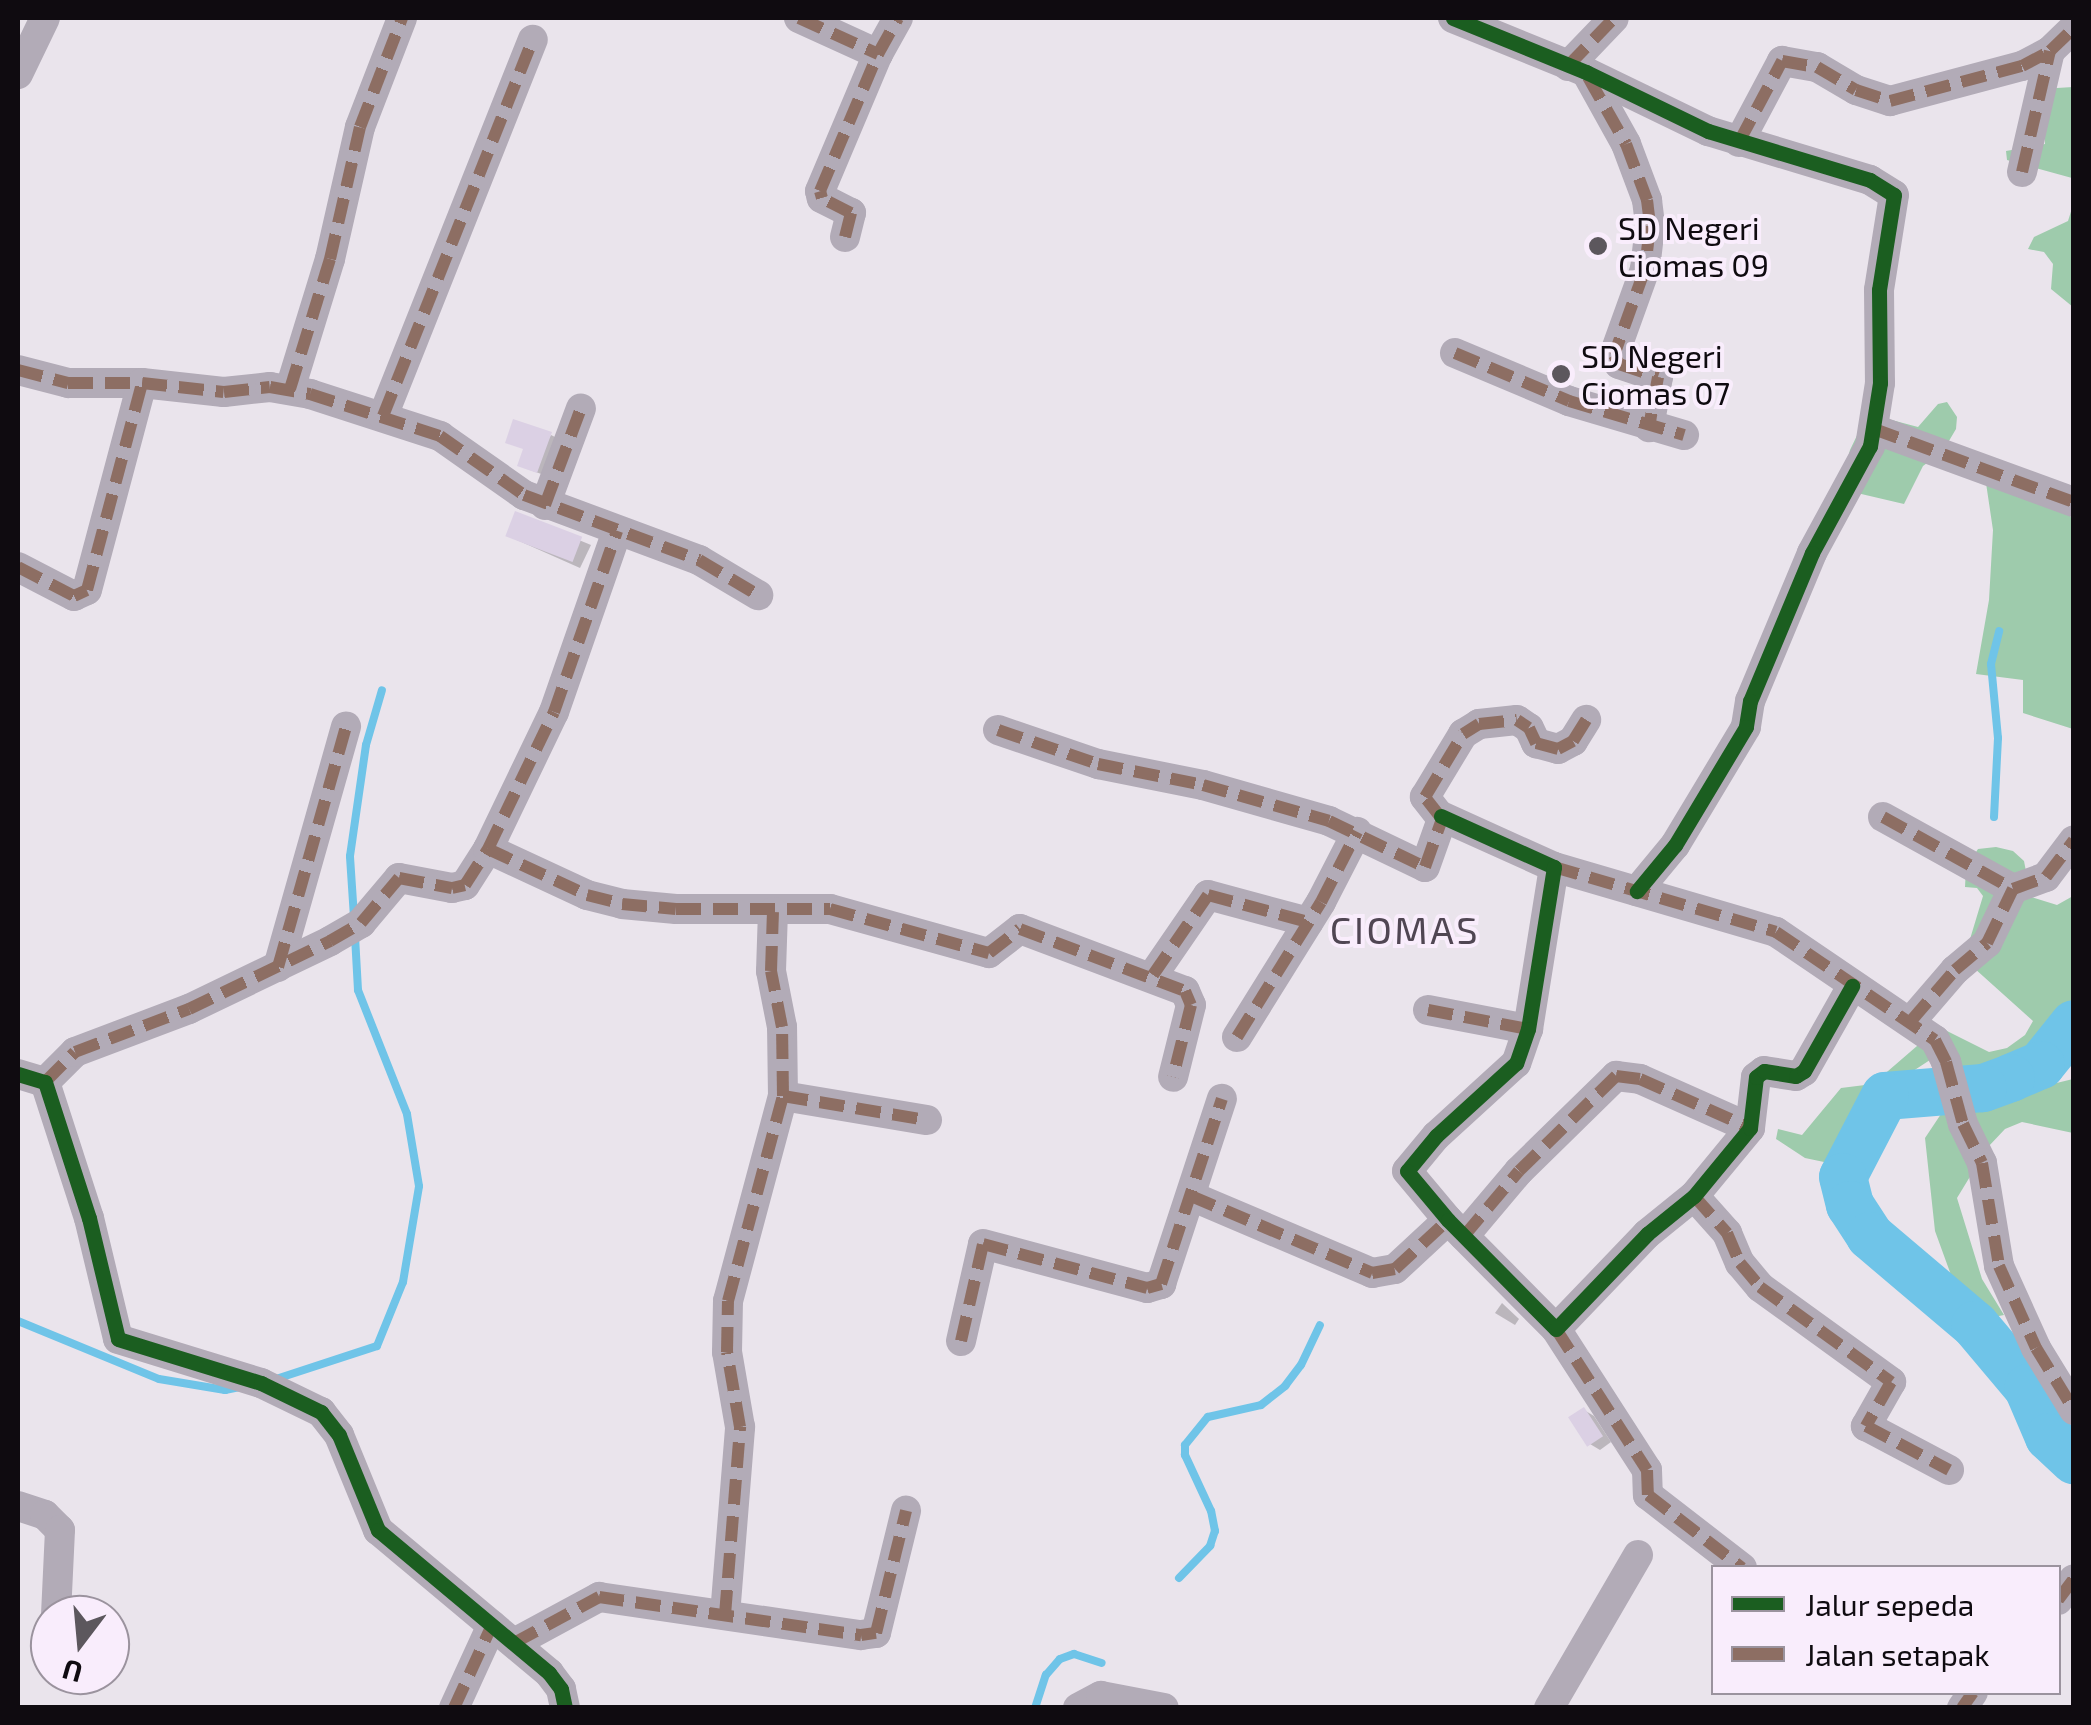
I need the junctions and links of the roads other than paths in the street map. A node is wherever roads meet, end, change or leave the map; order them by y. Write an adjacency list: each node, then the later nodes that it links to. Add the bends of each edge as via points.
1 (45, 18): 12 (street)
2 (402, 18): 19 (street, via 360,127 330,260)
3 (799, 18): 10 (street)
4 (898, 18): 10 (street)
5 (1453, 18): 11 (street)
6 (1614, 18): 11 (street)
7 (2074, 28): 9 (street)
8 (532, 40): 21 (street)
9 (2050, 51): 13 (street, via 1992,77 1890,101 1817,67 1782,61); 14 (street)
10 (878, 54): 15 (street, via 820,191 851,213)
11 (1577, 69): 13 (street); 22 (street, via 1626,144 1647,200 1646,269 1614,355 1619,364 1658,377)
12 (18, 74)
13 (1740, 142): 23 (street, via 1870,180 1894,196 1879,290)
14 (2022, 172)
15 (846, 237)
16 (1454, 353): 22 (street)
17 (18, 370): 18 (street, via 68,384)
18 (142, 383): 19 (street, via 224,392); 28 (street, via 87,590 74,596)
19 (290, 389): 21 (street)
20 (581, 408): 26 (street)
21 (383, 416): 26 (street, via 450,441)
22 (1649, 427): 24 (street)
23 (1874, 429): 25 (street); 40 (street, via 1812,553 1750,701 1746,727 1675,845)
24 (1684, 435)
25 (2074, 502)
26 (545, 505): 27 (street)
27 (617, 532): 29 (street, via 699,560); 37 (street, via 554,712)
28 (18, 567)
29 (758, 595)
30 (1586, 720): 33 (street, via 1558,749 1536,743 1516,720 1471,728 1425,796)
31 (346, 726): 43 (street)
32 (998, 730): 35 (street, via 1098,764 1204,785)
33 (1441, 816): 35 (street, via 1426,867); 38 (street)
34 (1883, 817): 39 (street)
35 (1357, 832): 42 (street)
36 (2074, 840): 39 (street, via 2046,877)
37 (488, 849): 41 (street, via 622,904); 43 (street, via 465,885 399,878 362,923)
38 (1554, 866): 40 (street); 48 (street)
39 (2013, 889): 47 (street, via 1987,943)
40 (1636, 891): 45 (street, via 1776,932)
41 (773, 912): 44 (street, via 830,909 985,952 1020,929); 52 (street, via 771,971 782,1027)
42 (1308, 922): 44 (street, via 1208,894); 49 (street)
43 (278, 966): 51 (street, via 75,1052)
44 (1153, 975): 50 (street, via 1190,998)
45 (1852, 986): 47 (street); 55 (street, via 1804,1071 1756,1077)
46 (1428, 1010): 48 (street)
47 (1911, 1021): 61 (street, via 1934,1040 1950,1078 1988,1183 1999,1266 2036,1348)
48 (1528, 1029): 58 (street, via 1516,1063 1407,1171)
49 (1237, 1036)
50 (1173, 1077)
51 (31, 1078): 69 (street, via 89,1218 118,1339 261,1383 322,1412 339,1435 378,1530)
52 (783, 1096): 54 (street); 68 (street, via 728,1301 727,1352 740,1428)
53 (1222, 1099): 56 (street)
54 (927, 1120)
55 (1750, 1128): 57 (street); 58 (street, via 1640,1079 1616,1076)
56 (1191, 1196): 58 (street, via 1372,1273 1396,1270); 60 (street, via 1155,1288 983,1244)
57 (1694, 1196): 59 (street, via 1647,1234); 62 (street, via 1760,1287 1891,1382 1866,1426)
58 (1456, 1228): 59 (street)
59 (1556, 1329): 66 (street, via 1647,1470 1648,1495)
60 (961, 1341)
61 (2074, 1410)
62 (1949, 1470)
63 (18, 1506): 67 (street, via 46,1515 60,1530)
64 (906, 1511): 68 (street, via 876,1634)
65 (1638, 1554): 74 (street)
66 (1738, 1565)
67 (57, 1595)
68 (726, 1615): 69 (street, via 599,1597)
69 (503, 1634): 70 (street); 71 (street, via 557,1681)
70 (454, 1708)
71 (566, 1708)
72 (1078, 1708): 73 (street, via 1100,1696)
73 (1164, 1708)
74 (1549, 1708)

